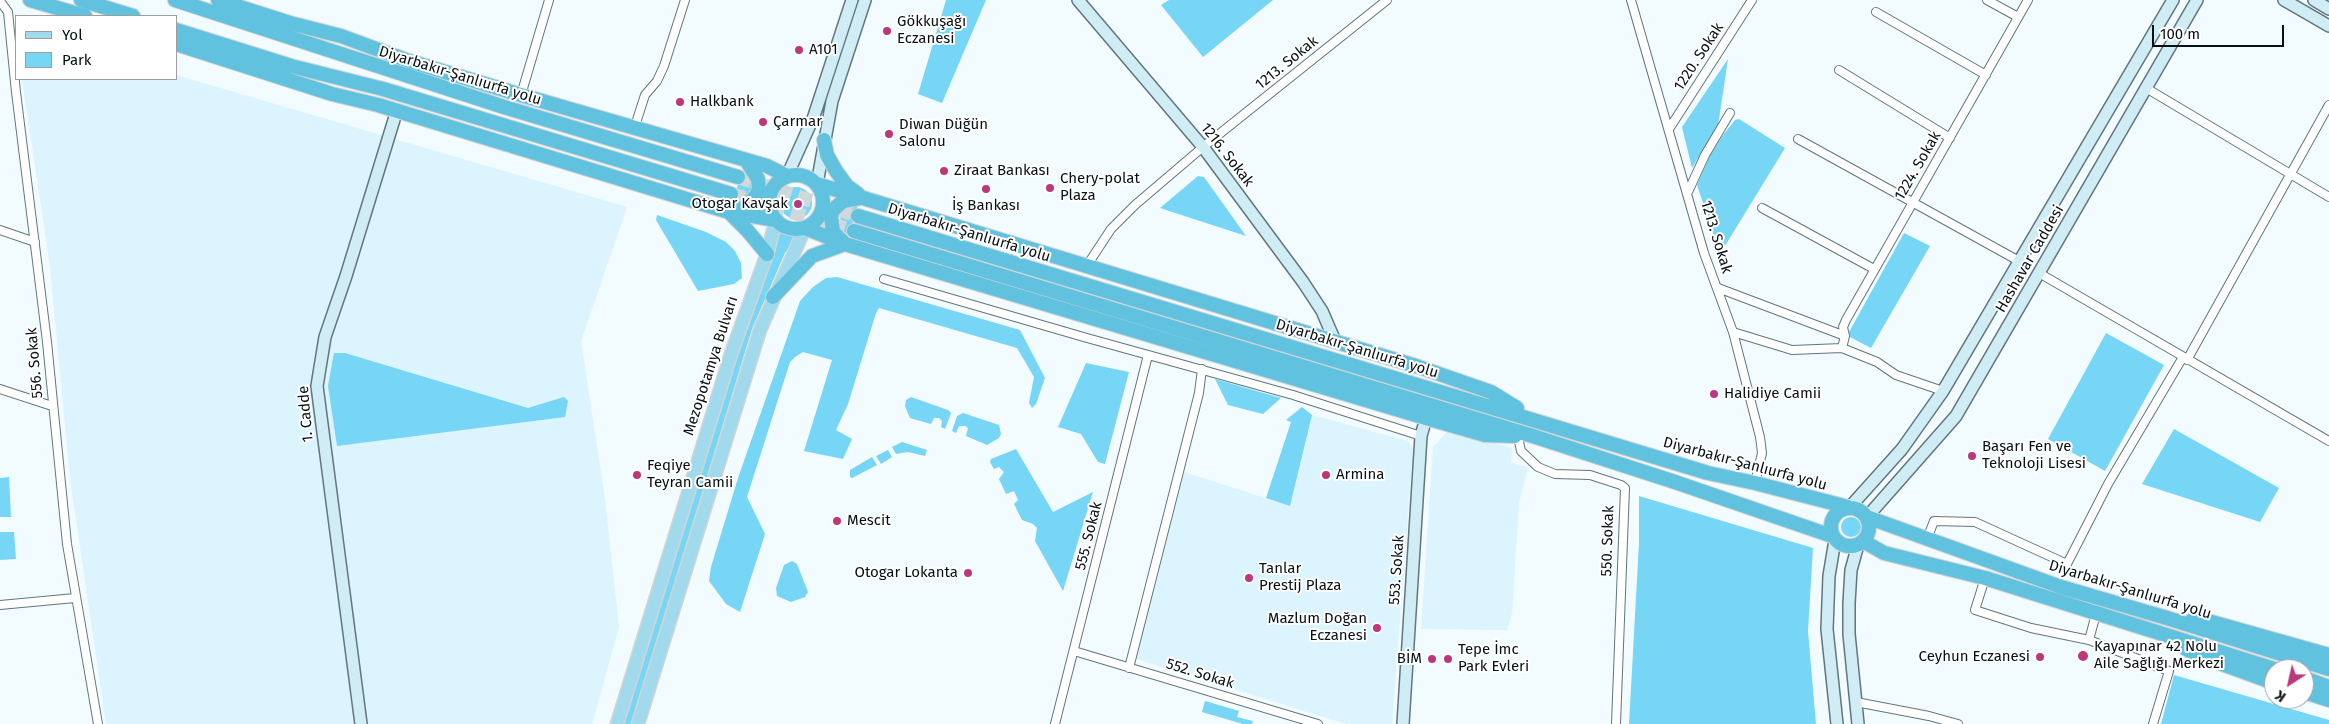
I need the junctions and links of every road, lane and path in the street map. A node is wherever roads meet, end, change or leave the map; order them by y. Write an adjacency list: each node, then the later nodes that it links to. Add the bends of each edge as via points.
1 (30, 0): 23 (highway)
2 (81, 0): 24 (highway)
3 (175, 0): 34 (highway, Diyarbakır-Şanlıurfa yolu)
4 (218, 0): 20 (highway)
5 (549, 0): 36 (street)
6 (685, 0): 40 (street, via 664,66 657,81 645,94)
7 (852, 0): 48 (main road, via 814,116)
8 (865, 0): 44 (main road, via 832,101)
9 (1078, 0): 45 (main road, 1216. Sokak)
10 (1387, 0): 45 (street, 1213. Sokak)
11 (1631, 0): 41 (street, 1213. Sokak)
12 (1752, 0): 41 (street, 1220. Sokak)
13 (1987, 0): 25 (street)
14 (2028, 0): 25 (street, 1224. Sokak)
15 (2172, 0): 66 (main road)
16 (2197, 0): 35 (main road, Hashavar Caddesi)
17 (2284, 0): 27 (main road)
18 (2314, 0): 21 (main road)
19 (0, 1): 63 (street, 556. Sokak, via 8,12)
20 (249, 5): 26 (highway)
21 (2329, 9)
22 (1876, 12): 33 (street)
23 (82, 15)
24 (130, 15)
25 (2018, 17): 33 (street, 1224. Sokak)
26 (290, 23): 34 (highway); 36 (highway, via 341,36)
27 (2329, 26)
28 (178, 31): 31 (highway)
29 (178, 42): 31 (highway)
30 (178, 43): 38 (highway, via 332,94)
31 (251, 53): 52 (highway, via 383,89)
32 (1839, 70): 43 (street)
33 (1986, 75): 43 (street, 1224. Sokak)
34 (416, 79): 49 (highway, Diyarbakır-Şanlıurfa yolu)
35 (2146, 88): 47 (street); 69 (main road, Hashavar Caddesi)
36 (521, 95): 40 (highway)
37 (2329, 105): 47 (street)
38 (397, 110): 57 (highway); 116 (main road, 1. Cadde, via 325,337 316,386)
39 (1730, 112): 51 (street, via 1704,155)
40 (634, 129): 46 (highway)
41 (1669, 129): 51 (street, 1213. Sokak)
42 (1798, 138): 55 (street)
43 (1950, 138): 55 (street, 1224. Sokak)
44 (824, 140): 50 (main road); 53 (highway, via 836,171 847,186)
45 (1203, 147): 67 (street, 1213. Sokak, via 1134,205 1111,229); 75 (main road, 1216. Sokak, via 1303,282 1322,311)
46 (746, 160): 48 (highway); 57 (highway, via 758,179 759,191 748,206)
47 (2291, 175): 54 (street); 78 (street)
48 (787, 176): 50 (highway, via 803,176); 59 (highway, via 779,180 770,195 771,212)
49 (738, 177)
50 (817, 184): 53 (highway); 60 (highway, via 824,200 822,209 819,217)
51 (1688, 192): 71 (street, 1213. Sokak, via 1704,253)
52 (731, 194)
53 (863, 197): 64 (highway, via 843,201 833,210 833,232); 67 (highway)
54 (2329, 197)
55 (1914, 202): 66 (street); 68 (street, 1224. Sokak)
56 (1762, 208): 68 (street)
57 (730, 212): 59 (highway); 65 (highway)
58 (858, 216): 84 (highway, Diyarbakır-Şanlıurfa yolu)
59 (776, 220): 60 (highway, via 789,228); 65 (main road, Mezopotamya Bulvarı)
60 (805, 228): 64 (highway); 72 (main road)
61 (0, 230): 63 (street)
62 (854, 231): 87 (highway, Diyarbakır-Şanlıurfa yolu)
63 (35, 242): 82 (street, 556. Sokak)
64 (845, 244): 72 (highway, via 812,256); 83 (highway)
65 (767, 254): 117 (main road, Mezopotamya Bulvarı, via 728,362)
66 (2019, 261): 81 (main road)
67 (1086, 267): 75 (highway)
68 (1874, 269): 74 (street, 1224. Sokak, via 1846,320)
69 (2039, 273): 78 (street); 91 (main road, Hashavar Caddesi, via 1956,416)
70 (884, 279): 77 (street)
71 (1718, 288): 73 (street, 1213. Sokak); 74 (street)
72 (774, 297): 118 (main road, via 741,388)
73 (1733, 332): 76 (street, via 1792,350); 89 (street, 1213. Sokak, via 1760,437 1762,453)
74 (1845, 336): 76 (street, 1224. Sokak)
75 (1335, 341): 84 (highway, via 1491,392)
76 (1842, 348): 81 (street, via 1877,362 1896,375)
77 (1148, 355): 79 (street); 104 (street, 555. Sokak)
78 (2185, 359): 88 (street); 93 (street, via 2108,484 2066,564 1975,522 1934,521)
79 (1202, 369): 85 (street); 107 (street, via 1199,393)
80 (0, 389): 82 (street)
81 (1943, 391): 90 (main road, via 1902,449)
82 (52, 406): 98 (street, 556. Sokak)
83 (1426, 418): 85 (main road, 553. Sokak); 86 (highway, via 1485,436)
84 (1534, 419): 89 (highway, Diyarbakır-Şanlıurfa yolu, via 1708,473)
85 (1421, 436): 121 (main road, 553. Sokak)
86 (1518, 436): 87 (highway); 122 (street, 550. Sokak, via 1521,451 1538,467 1556,474 1590,475 1625,488)
87 (1536, 437): 92 (highway, Diyarbakır-Şanlıurfa yolu)
88 (2329, 441)
89 (1755, 483): 90 (highway, Diyarbakır-Şanlıurfa yolu)
90 (1849, 507): 91 (highway, via 1860,510); 92 (highway, via 1841,509 1832,518 1830,524)
91 (1867, 518): 93 (highway, Diyarbakır-Şanlıurfa yolu); 94 (highway, via 1869,531)
92 (1834, 538): 94 (highway, via 1846,546); 95 (main road)
93 (1927, 539): 101 (highway, Diyarbakır-Şanlıurfa yolu, via 2061,587)
94 (1860, 543): 96 (main road); 97 (highway, via 1884,553)
95 (1829, 576): 96 (main road, via 1845,565); 123 (main road, via 1826,629)
96 (1851, 577): 114 (main road, via 1849,634)
97 (1984, 578): 100 (highway); 103 (street, via 1975,610 2031,628)
98 (75, 598): 99 (street); 115 (street, 556. Sokak)
99 (0, 604)
100 (2096, 614): 102 (highway); 103 (street)
101 (2167, 618): 105 (highway, via 2208,621); 108 (highway, Diyarbakır-Şanlıurfa yolu)
102 (2152, 632): 106 (highway); 109 (highway, via 2200,656)
103 (2089, 640): 126 (street, via 2169,671)
104 (1074, 652): 107 (street, 552. Sokak); 119 (street, 555. Sokak)
105 (2329, 656)
106 (2264, 666)
107 (1129, 668): 120 (street, 552. Sokak)
108 (2329, 669)
109 (2264, 678)
110 (2314, 682): 111 (highway)
111 (2329, 687)
112 (2314, 695): 113 (highway)
113 (2329, 700)
114 (1856, 702): 124 (main road); 125 (street)
115 (98, 724)
116 (361, 724)
117 (617, 724)
118 (638, 724)
119 (1055, 724)
120 (1318, 724)
121 (1403, 724)
122 (1616, 724)
123 (1837, 724)
124 (1858, 724)
125 (1958, 724)
126 (2153, 724)

